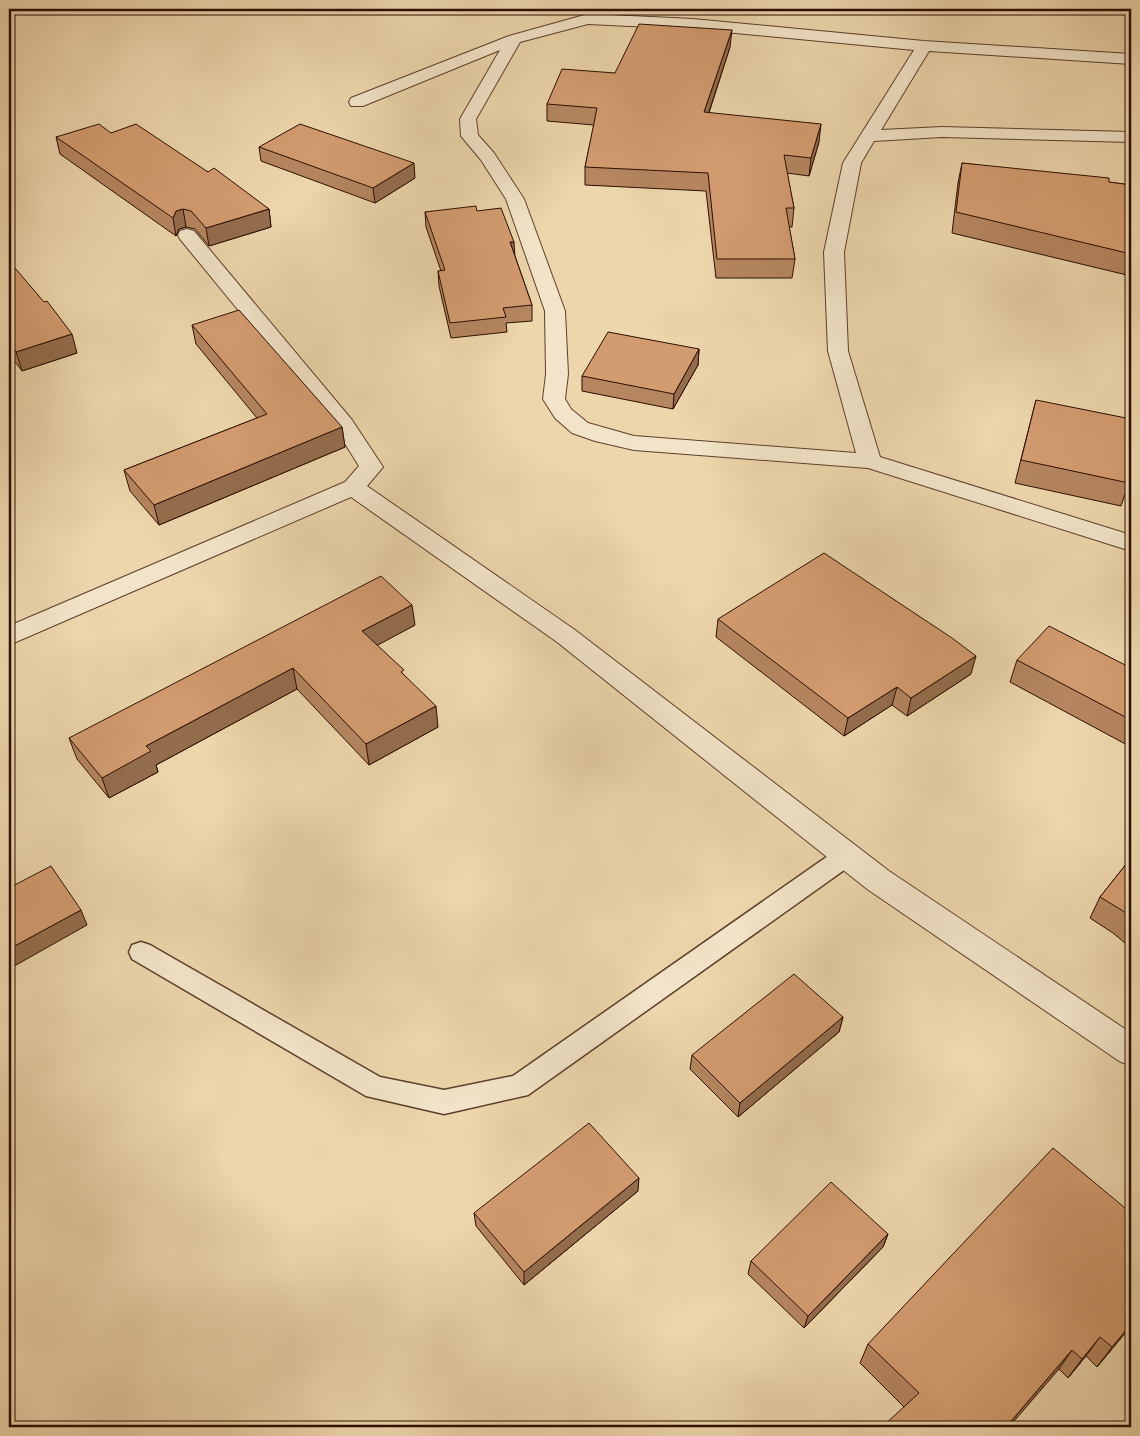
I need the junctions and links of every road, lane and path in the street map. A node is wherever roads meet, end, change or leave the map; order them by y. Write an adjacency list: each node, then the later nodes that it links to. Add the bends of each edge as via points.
1 (514, 39): 2 (street, via 588,19 693,24); 3 (street); 5 (street)
2 (924, 46): 4 (street); 7 (street)
3 (464, 58): 5 (street); 6 (street)
4 (1131, 59)
5 (489, 80): 10 (street, via 468,120 470,136 515,199 555,310 554,399 563,413 580,428 634,443)
6 (357, 102)
7 (868, 136): 8 (street, via 942,132); 10 (street, via 852,163 834,252 838,351)
8 (1131, 137)
9 (187, 235): 11 (street, via 344,425 371,467)
10 (870, 461): 12 (street)
11 (352, 487): 13 (street); 14 (street, via 566,636)
12 (1131, 543)
13 (9, 636)
14 (846, 856): 15 (lane, via 519,1087 444,1102 375,1088); 16 (street)
15 (141, 952)
16 (1131, 1050)

